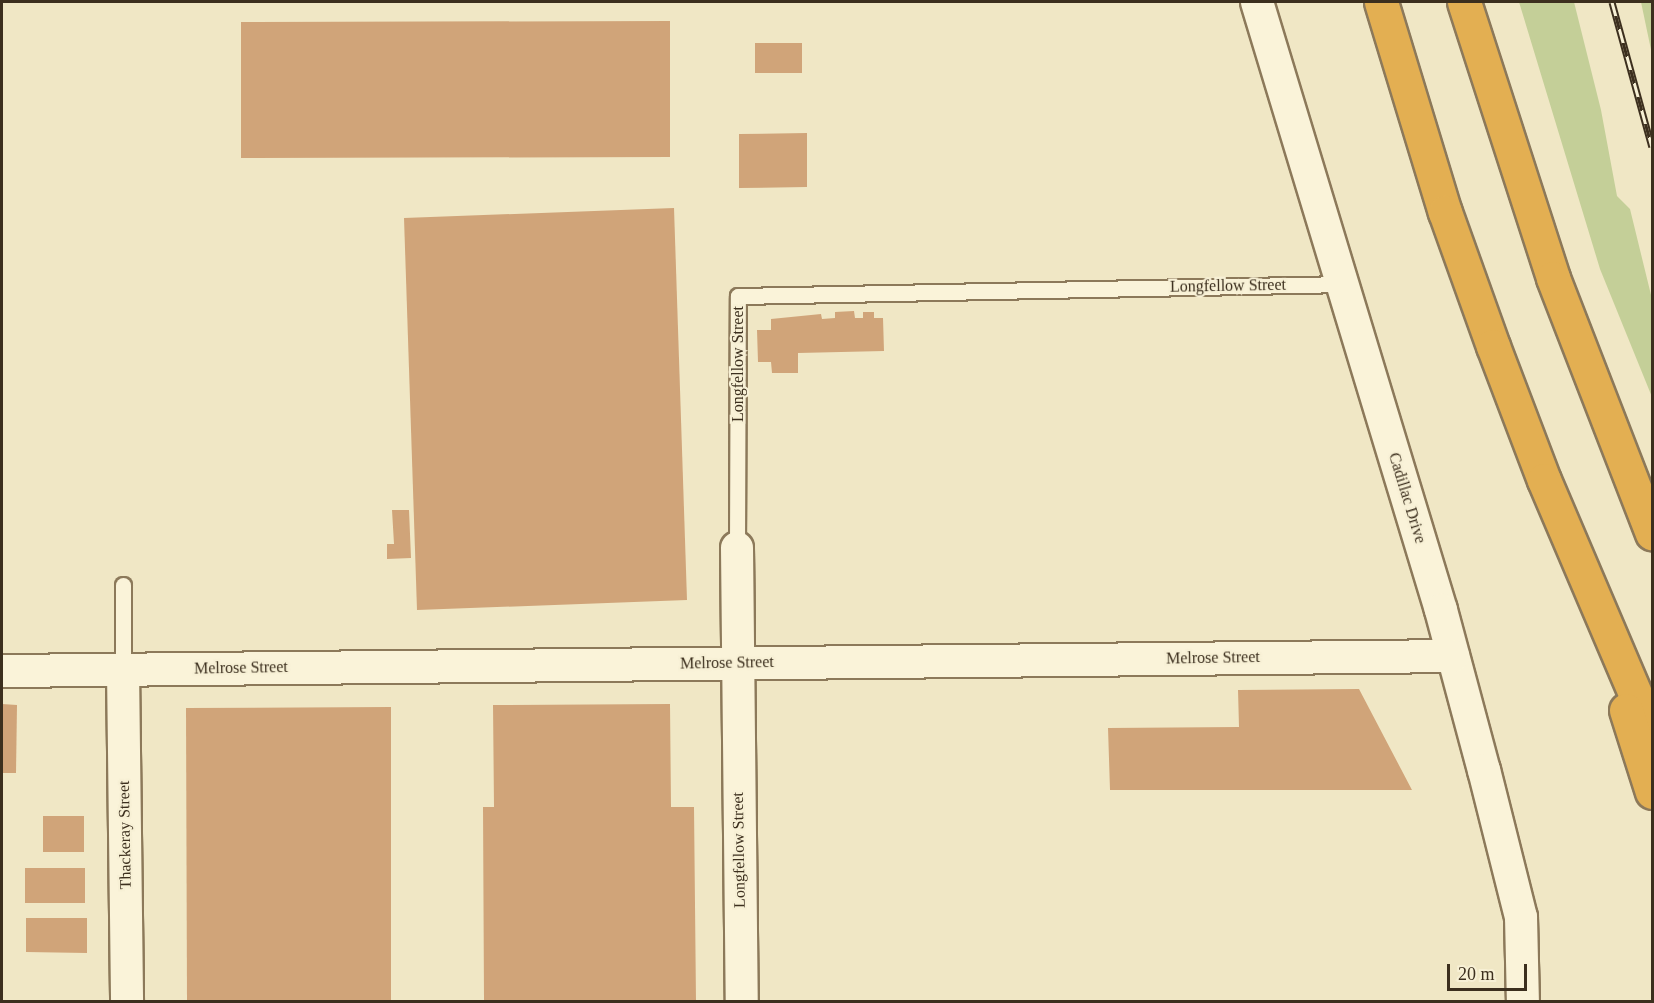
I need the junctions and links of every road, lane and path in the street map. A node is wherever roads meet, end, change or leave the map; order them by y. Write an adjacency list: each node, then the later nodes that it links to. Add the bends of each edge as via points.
1 (1257, 2): 4 (street, Cadillac Drive)
2 (1381, 2): 7 (highway, via 1461,257)
3 (1464, 2): 5 (highway, via 1556,287)
4 (1344, 284): 6 (lane, Longfellow Street, via 738,296); 9 (street, Cadillac Drive)
5 (1653, 533)
6 (737, 548): 10 (street, Longfellow Street)
7 (1580, 569): 13 (highway); 14 (highway)
8 (123, 585): 11 (lane)
9 (1453, 656): 10 (street, Melrose Street); 17 (street, Cadillac Drive, via 1521,917)
10 (736, 663): 11 (street, Melrose Street); 16 (street, Longfellow Street)
11 (123, 669): 12 (street, Melrose Street); 15 (street, Thackeray Street)
12 (2, 671)
13 (1653, 733)
14 (1653, 792)
15 (127, 1002)
16 (742, 1002)
17 (1523, 1002)

